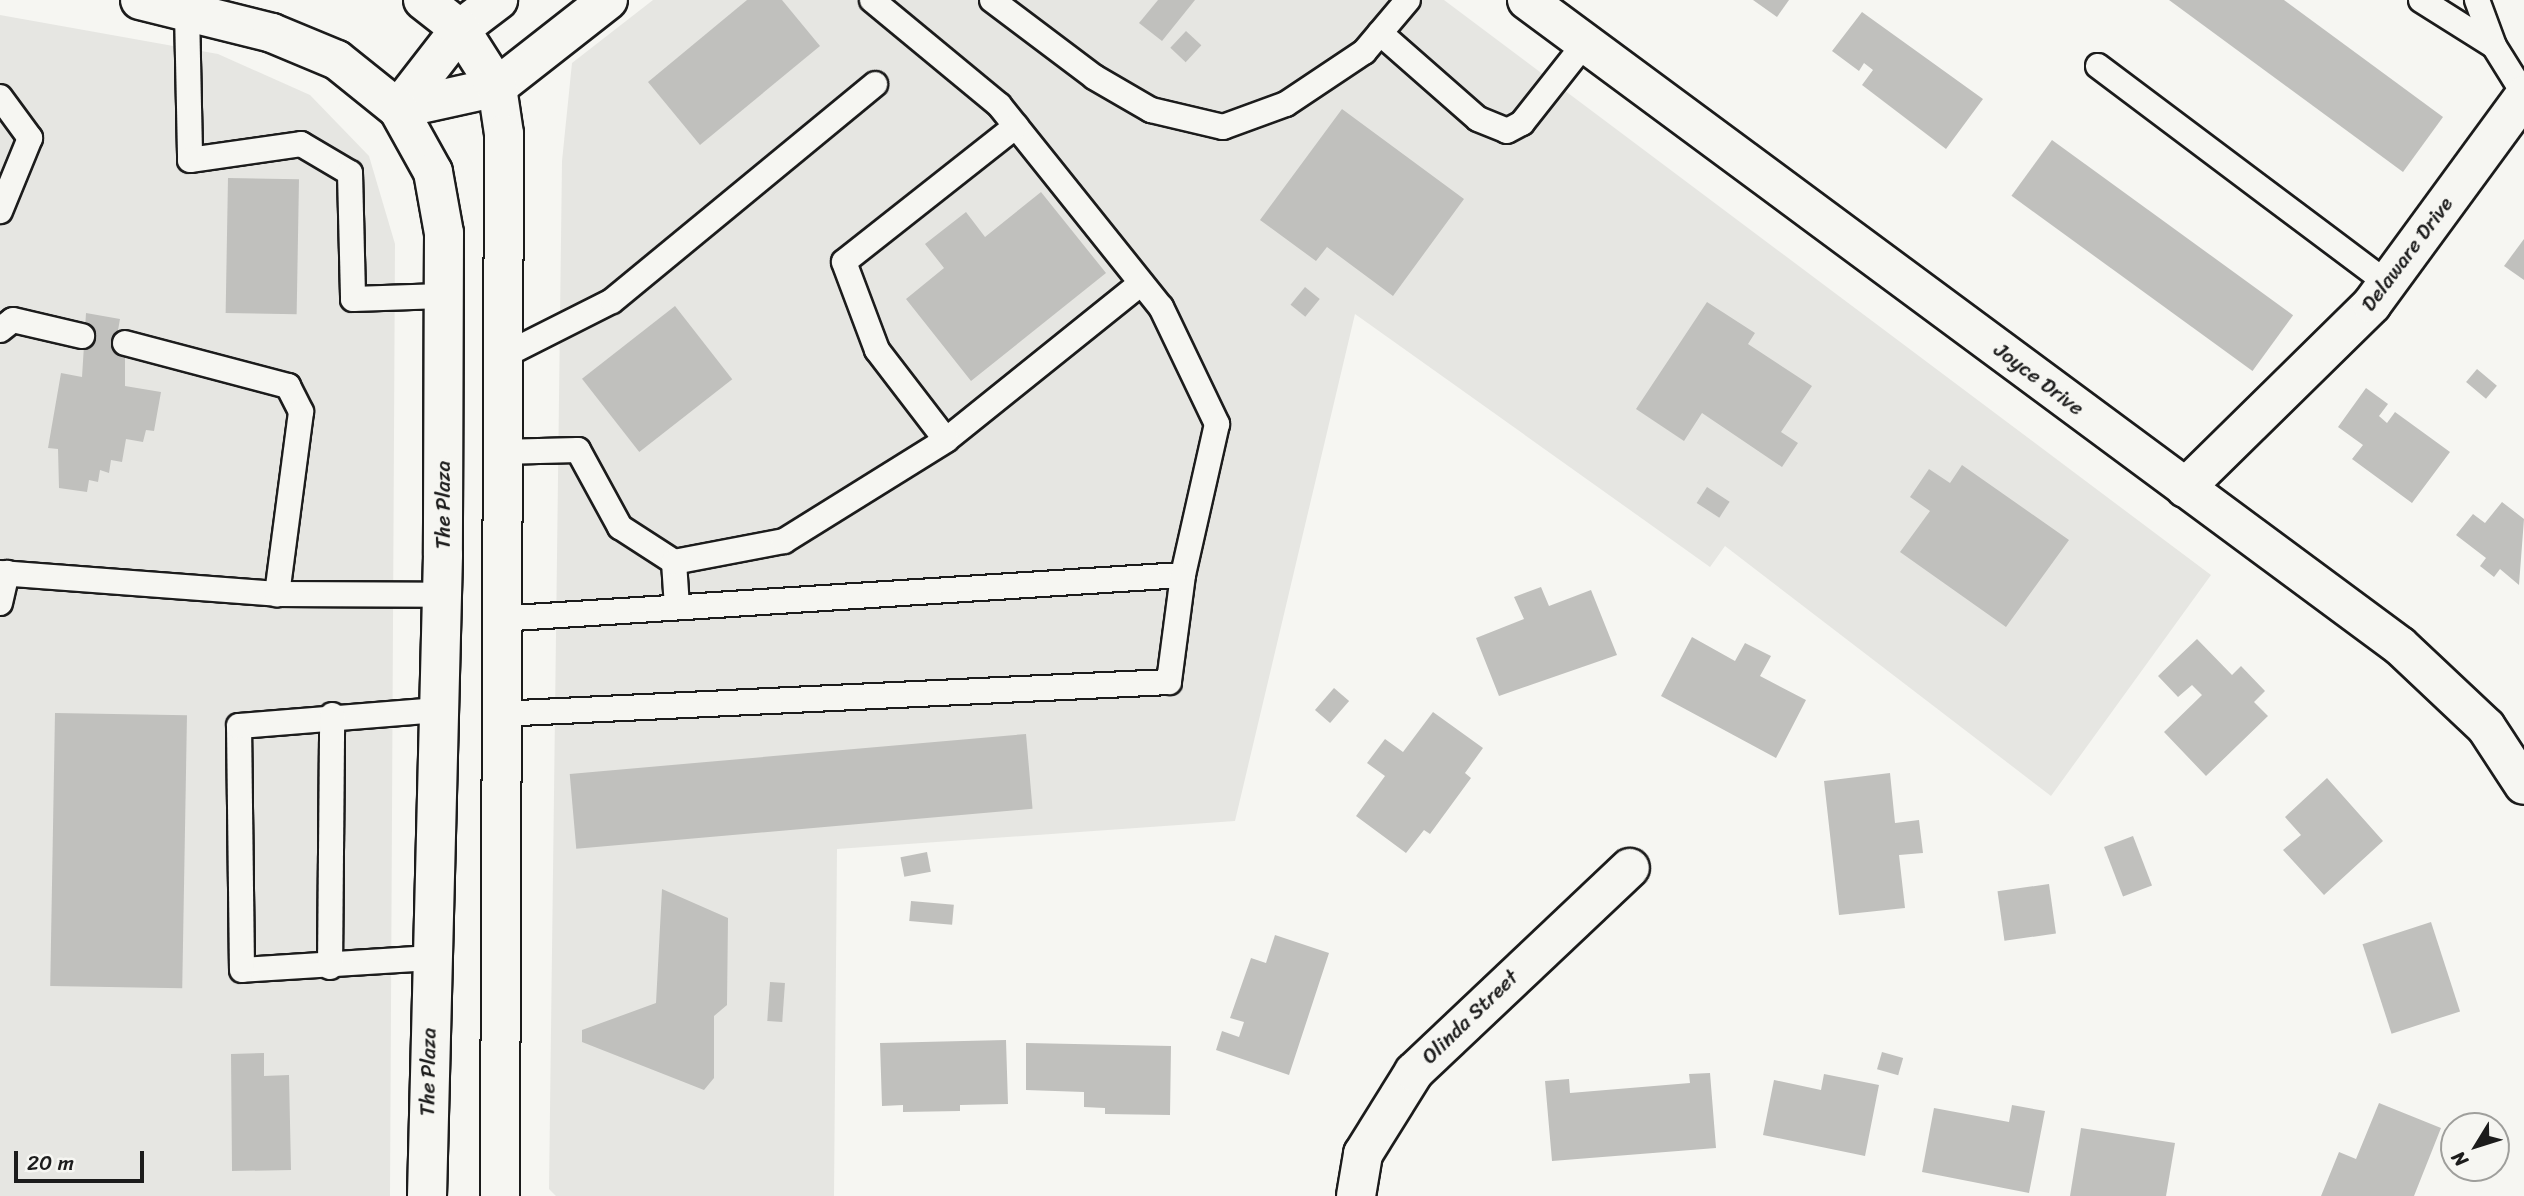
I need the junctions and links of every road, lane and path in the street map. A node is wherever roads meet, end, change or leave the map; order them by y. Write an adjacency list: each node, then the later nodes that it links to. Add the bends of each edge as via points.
1 (140, 0): 11 (main road, The Plaza)
2 (423, 0): 12 (main road)
3 (498, 0): 12 (main road)
4 (608, 0): 18 (main road)
5 (872, 0): 22 (lane, via 999,104)
6 (992, 0): 13 (lane, via 1094,77 1151,110 1223,127 1286,104 1364,52)
7 (1408, 0): 13 (lane)
8 (1527, 0): 14 (main road, Joyce Drive)
9 (2421, 0): 15 (lane)
10 (2477, 0): 15 (lane)
11 (187, 12): 21 (main road, The Plaza, via 272,33 337,60); 26 (lane, via 190,160 301,144 350,173 353,299)
12 (460, 29): 18 (main road); 21 (main road)
13 (1380, 33): 14 (lane, via 1478,119 1507,131 1522,123)
14 (1586, 43): 33 (main road, Joyce Drive)
15 (2494, 46): 19 (lane)
16 (2098, 66): 25 (lane)
17 (875, 84): 30 (lane, via 612,301)
18 (497, 87): 21 (main road); 30 (main road, via 504,134)
19 (2524, 95): 25 (main road, Delaware Drive)
20 (0, 97): 23 (lane, via 30,138)
21 (398, 109): 26 (main road, The Plaza, via 433,172 444,233)
22 (1016, 126): 24 (lane); 31 (lane, via 844,262 877,350)
23 (0, 211)
24 (1140, 283): 31 (lane); 36 (lane, via 1161,307 1217,424)
25 (2387, 283): 33 (main road, Delaware Drive)
26 (443, 296): 38 (main road, The Plaza)
27 (0, 330): 28 (lane, via 13,320)
28 (82, 336)
29 (125, 343): 37 (lane, via 288,386 301,412)
30 (501, 357): 32 (main road)
31 (946, 440): 34 (lane, via 784,541)
32 (500, 452): 34 (lane, via 578,450 620,527); 41 (main road)
33 (2185, 488): 45 (main road, Joyce Drive, via 2445,684 2486,727)
34 (674, 562): 40 (lane)
35 (4, 573): 37 (lane); 39 (lane)
36 (1183, 575): 40 (lane); 43 (lane, via 1169,682)
37 (277, 594): 38 (lane)
38 (441, 595): 42 (main road, The Plaza)
39 (0, 603)
40 (677, 607): 41 (lane)
41 (498, 619): 43 (main road)
42 (438, 710): 44 (lane); 47 (main road, The Plaza)
43 (498, 714): 50 (main road)
44 (332, 715): 48 (lane); 48 (lane, via 239,726 242,970)
45 (2524, 785)
46 (1630, 868): 51 (main road, Olinda Street, via 1414,1072 1363,1154)
47 (431, 958): 48 (lane); 49 (main road, The Plaza)
48 (330, 967)
49 (427, 1196)
50 (500, 1196)
51 (1356, 1196)

